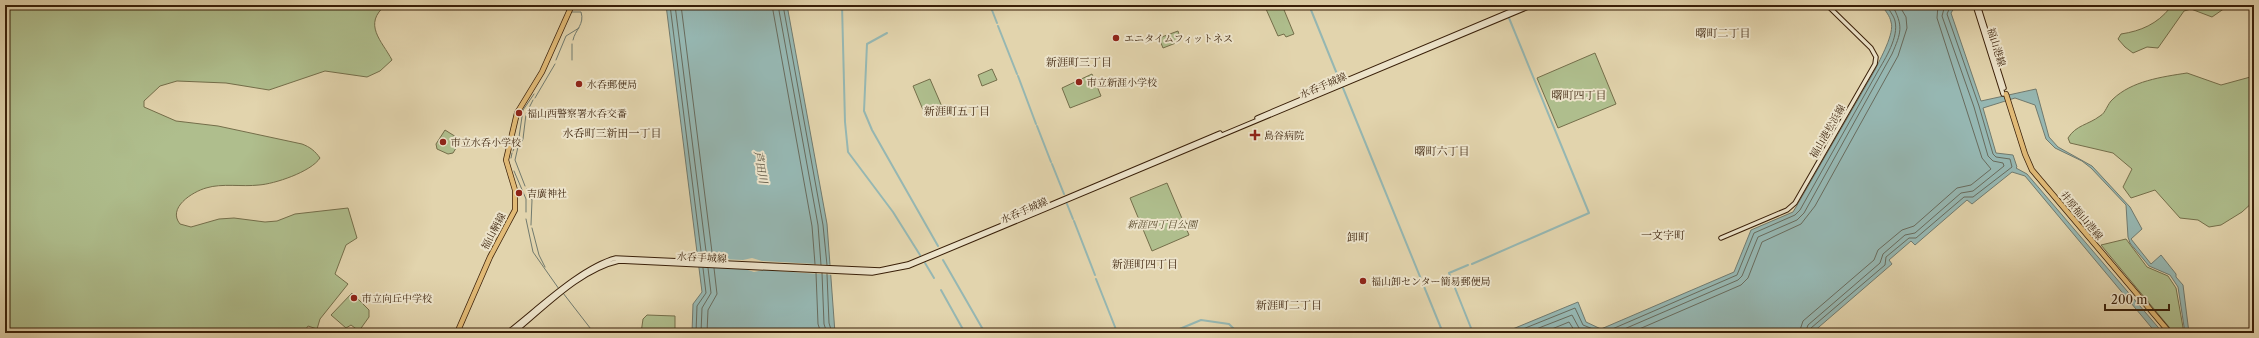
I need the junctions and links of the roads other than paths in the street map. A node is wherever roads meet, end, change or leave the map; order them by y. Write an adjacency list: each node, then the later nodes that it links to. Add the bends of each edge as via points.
1 (572, 5): 11 (main road, 福山鞆線, via 542,72 517,113 506,160 515,190 515,210 490,257)
2 (1525, 5): 9 (main road, 水呑手城線, via 908,264 880,270)
3 (1533, 5): 9 (main road, 水呑手城線, via 909,266 880,273)
4 (1827, 5): 8 (main road, 福山港松浜線, via 1871,48 1875,55 1875,64 1795,202 1787,210)
5 (1977, 5): 6 (main road, 福山港線)
6 (2005, 94): 7 (main road, 井原福山港線)
7 (2007, 102): 14 (main road, 井原福山港線, via 2030,171); 15 (main road, 井原福山港線, via 2032,170)
8 (1721, 238)
9 (841, 270): 10 (main road, 水呑手城線, via 616,258 595,265)
10 (562, 292): 12 (main road, 水呑手城線); 13 (main road, 水呑手城線)
11 (457, 333)
12 (507, 333)
13 (513, 333)
14 (2167, 333)
15 (2170, 333)

